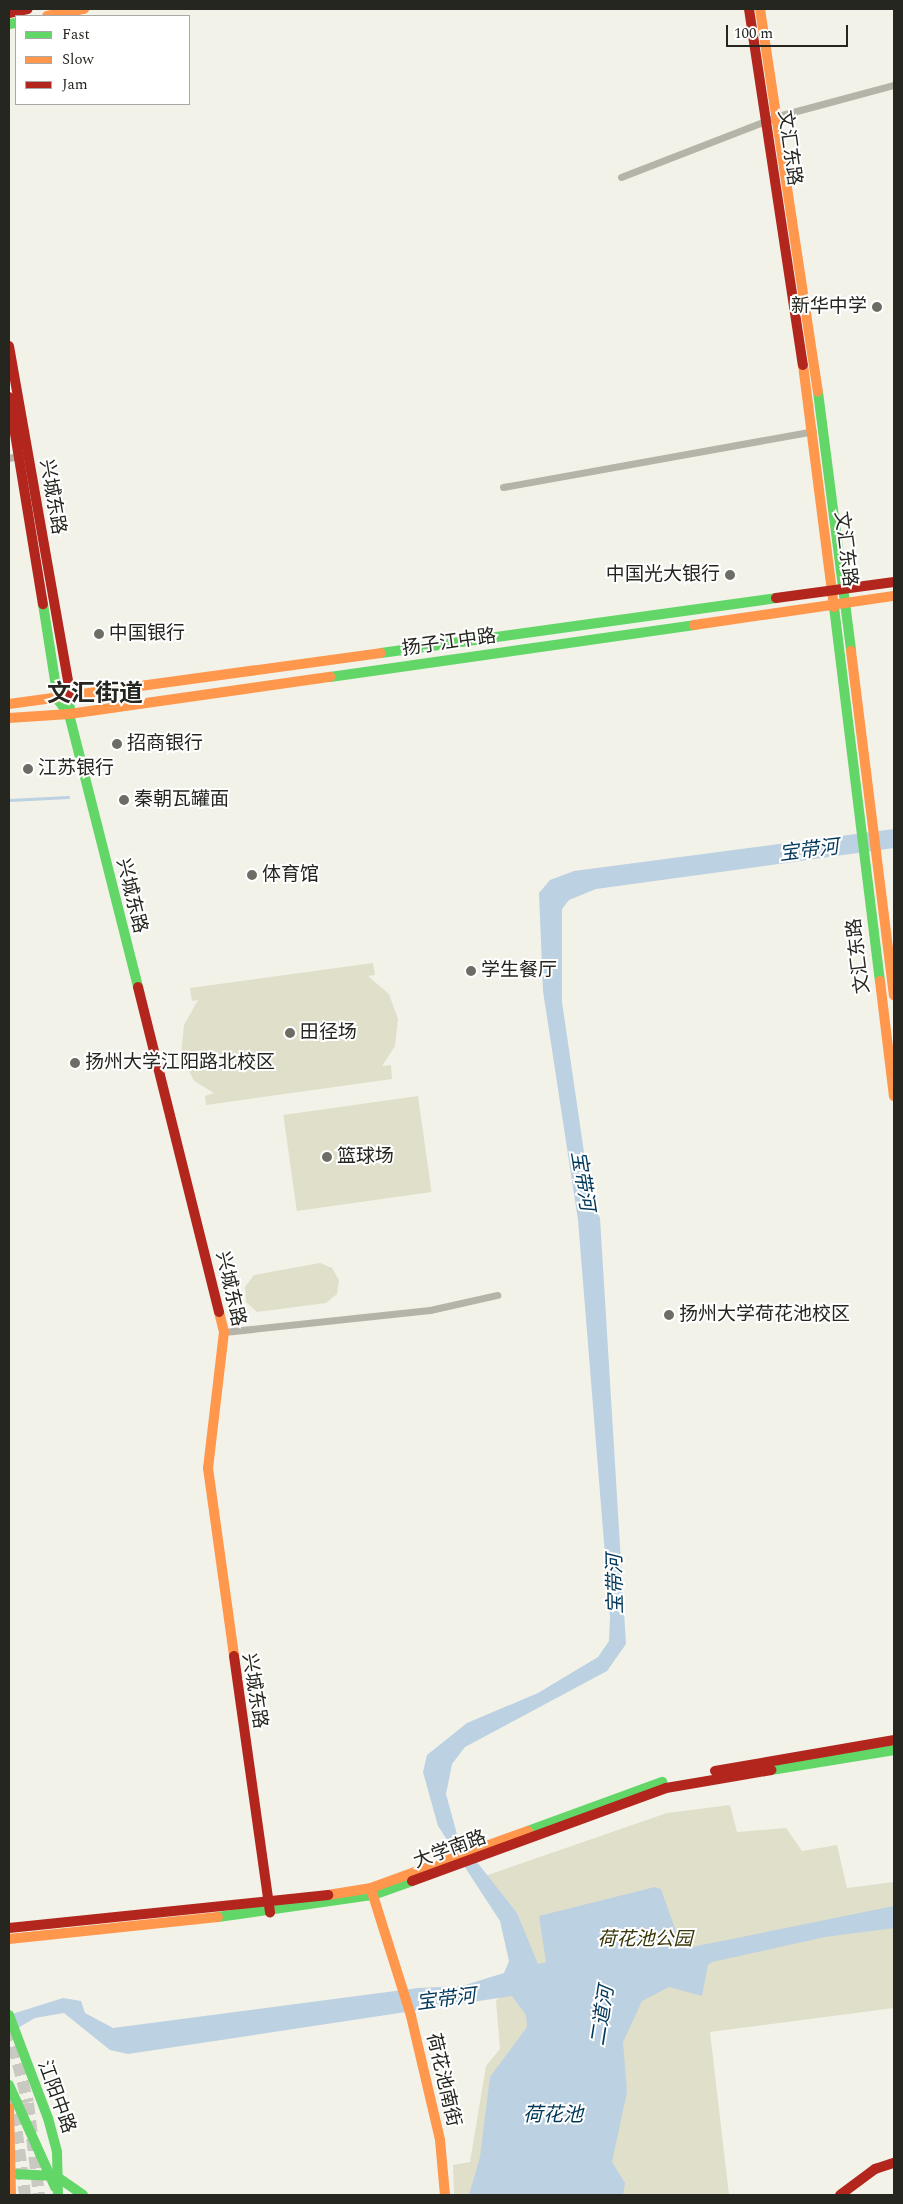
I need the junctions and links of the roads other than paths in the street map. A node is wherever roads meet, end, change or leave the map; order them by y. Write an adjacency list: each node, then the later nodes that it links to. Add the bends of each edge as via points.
1 (28, 9): 5 (main road)
2 (84, 9): 6 (main road)
3 (749, 9): 9 (main road, 文汇东路)
4 (760, 9): 8 (main road, 文汇东路)
5 (9, 13)
6 (53, 15)
7 (894, 85): 8 (street)
8 (778, 116): 9 (street); 17 (main road, 文汇东路)
9 (767, 120): 10 (street); 13 (main road, 文汇东路)
10 (621, 177)
11 (9, 346): 22 (main road, 兴城东路)
12 (9, 397): 14 (main road, 兴城东路)
13 (813, 431): 15 (street); 18 (main road, 文汇东路)
14 (14, 457): 23 (main road, 兴城东路)
15 (504, 488)
16 (894, 582): 17 (main road, 扬子江中路)
17 (846, 591): 18 (main road, 扬子江中路); 20 (main road, 文汇东路)
18 (833, 593): 21 (main road, 文汇东路); 22 (main road, 扬子江中路)
19 (894, 596): 20 (main road, 扬子江中路)
20 (847, 604): 21 (main road, 扬子江中路); 27 (main road, 文汇东路)
21 (835, 606): 25 (main road, 扬子江中路); 28 (main road, 文汇东路)
22 (71, 698): 23 (main road, 扬子江中路); 25 (main road, 兴城东路)
23 (58, 700): 24 (main road, 扬子江中路); 25 (main road, 兴城东路)
24 (9, 704)
25 (69, 714): 26 (main road, 扬子江中路); 30 (main road, 兴城东路)
26 (9, 718)
27 (894, 995)
28 (894, 1096)
29 (497, 1295): 30 (street, via 430,1310)
30 (224, 1332): 35 (main road, 兴城东路, via 208,1468)
31 (894, 1740): 33 (main road, 大学南路, via 665,1781)
32 (894, 1750): 33 (main road, 大学南路, via 666,1788)
33 (477, 1855): 34 (main road, 大学南路)
34 (372, 1891): 35 (main road, 大学南路); 47 (main road, 荷花池南街, via 411,2016 440,2140)
35 (269, 1908): 36 (main road, 大学南路); 37 (main road, 大学南路)
36 (9, 1928)
37 (9, 1939)
38 (9, 2015): 43 (main road, 江阳中路, via 48,2118 57,2152)
39 (9, 2084): 43 (main road, 江阳中路)
40 (9, 2108): 42 (main road)
41 (894, 2163): 48 (main road, via 876,2169)
42 (12, 2174): 43 (main road); 45 (main road)
43 (53, 2176): 44 (main road, 江阳中路); 46 (main road)
44 (60, 2194)
45 (11, 2195)
46 (83, 2195)
47 (445, 2195)
48 (840, 2195)

